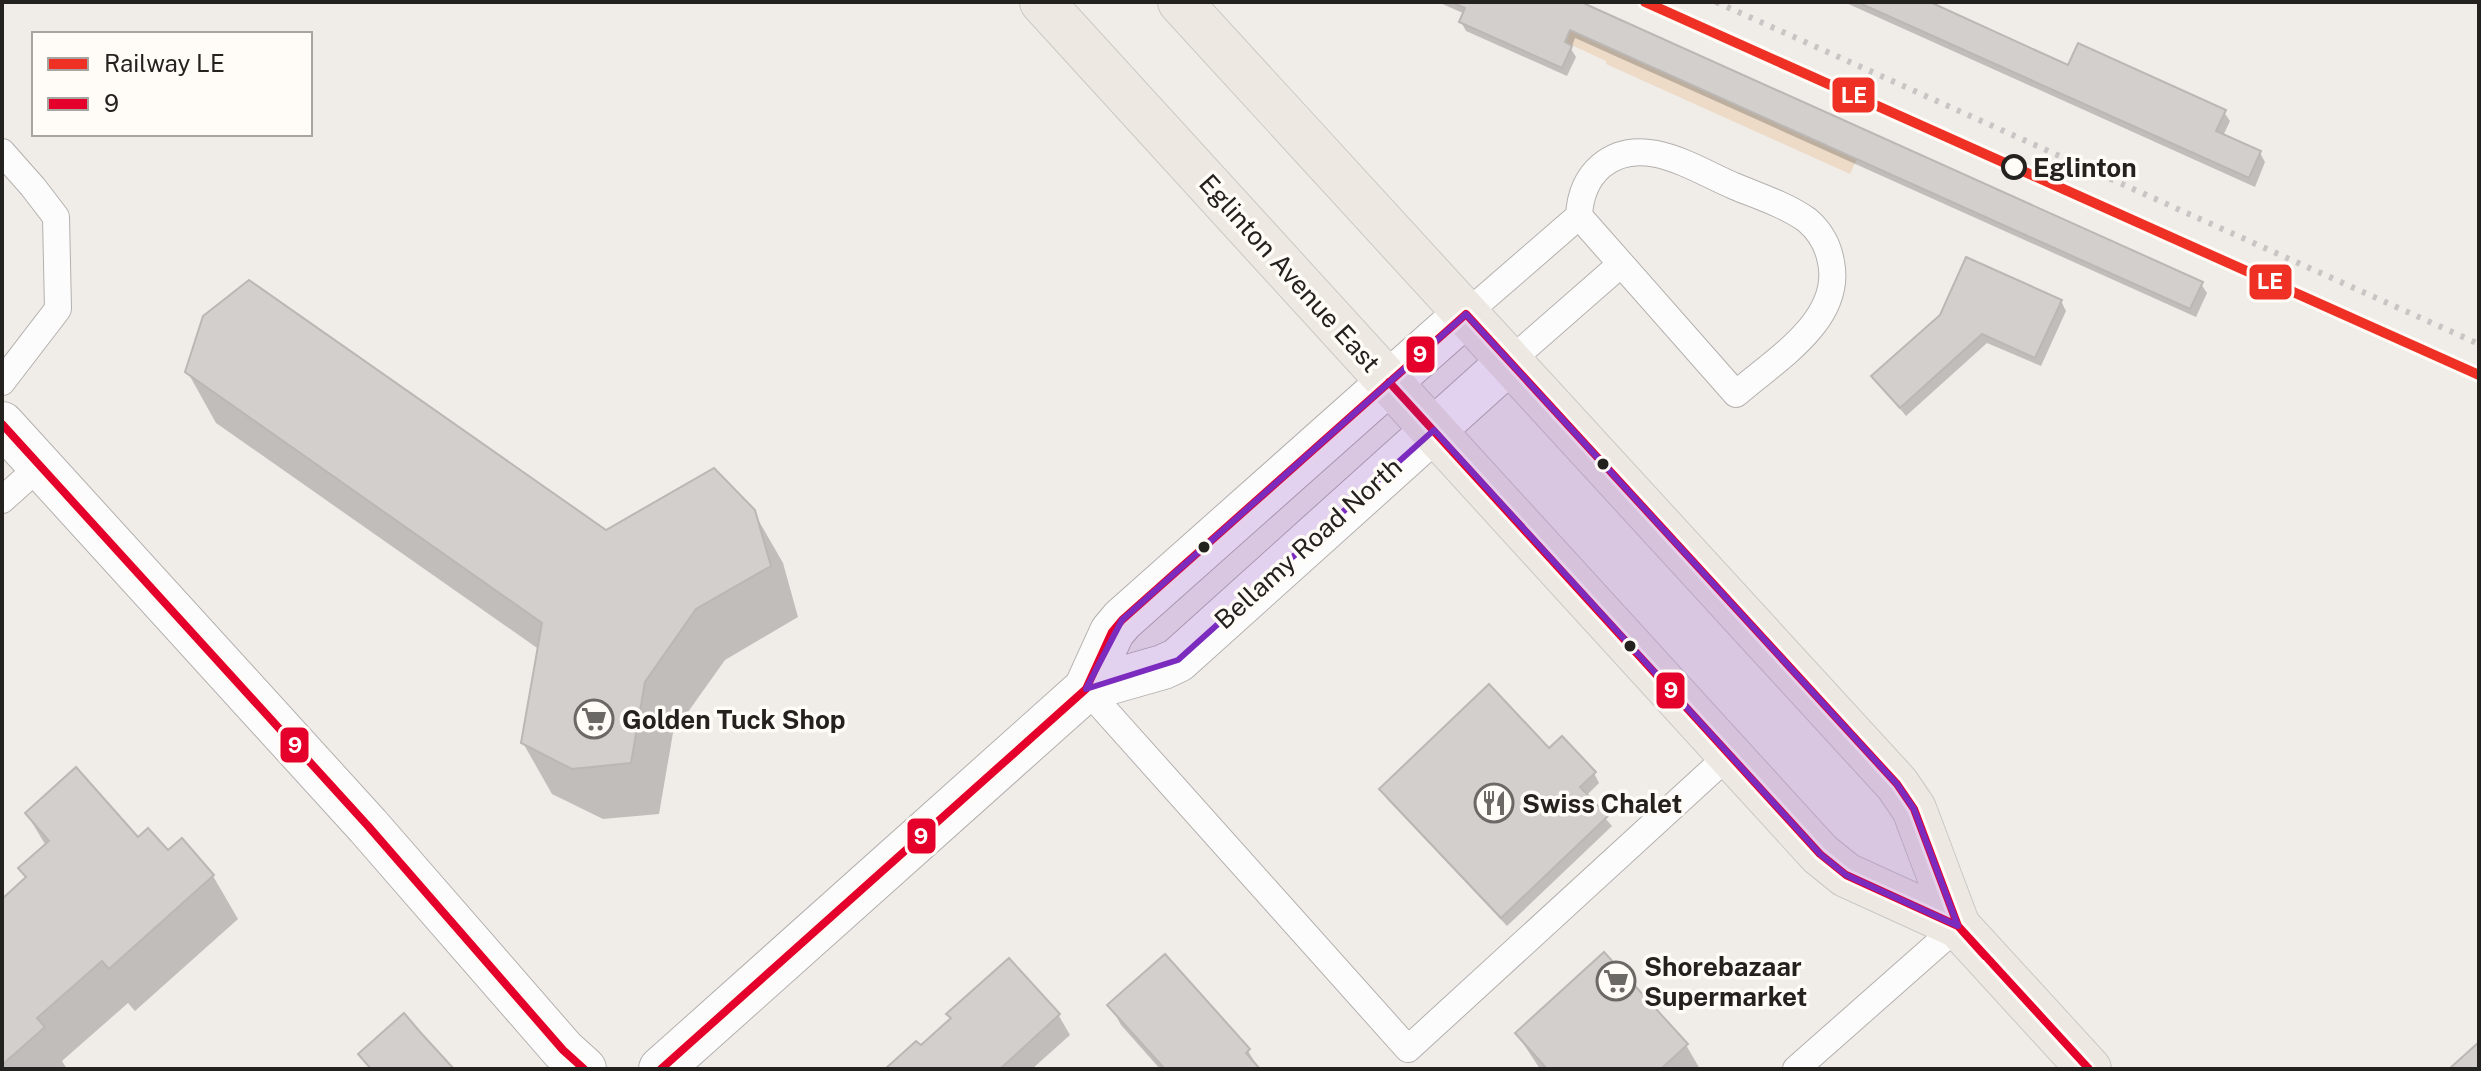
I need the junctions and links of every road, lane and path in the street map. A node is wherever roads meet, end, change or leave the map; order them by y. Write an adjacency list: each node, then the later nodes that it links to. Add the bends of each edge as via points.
1 (1042, 2): 9 (main road, Eglinton Avenue East)
2 (1180, 2): 6 (main road, Eglinton Avenue East)
3 (2, 152): 8 (lane, via 56,217 58,309)
4 (1579, 216): 5 (lane); 5 (lane, via 1588,180 1604,164 1636,151 1658,155 1803,216 1826,244 1832,289 1819,320 1736,394); 6 (lane)
5 (1621, 264): 7 (lane)
6 (1466, 314): 7 (main road, Eglinton Avenue East); 9 (street, Bellamy Road North)
7 (1509, 362): 11 (street, Bellamy Road North); 16 (main road, Eglinton Avenue East, via 1897,784 1914,809)
8 (2, 382)
9 (1389, 382): 11 (main road, Eglinton Avenue East); 14 (street, Bellamy Road North, via 1122,620)
10 (2, 424): 12 (street)
11 (1434, 430): 14 (street, Bellamy Road North, via 1178,660); 15 (main road, Eglinton Avenue East)
12 (40, 466): 13 (lane); 17 (street)
13 (2, 500)
14 (1086, 689): 15 (lane, via 1408,1049); 18 (street, Bellamy Road North)
15 (1729, 755): 16 (main road, Eglinton Avenue East, via 1846,875)
16 (1958, 926): 19 (lane); 20 (main road, Eglinton Avenue East)
17 (584, 1069)
18 (661, 1069)
19 (1796, 1069)
20 (2089, 1069)

